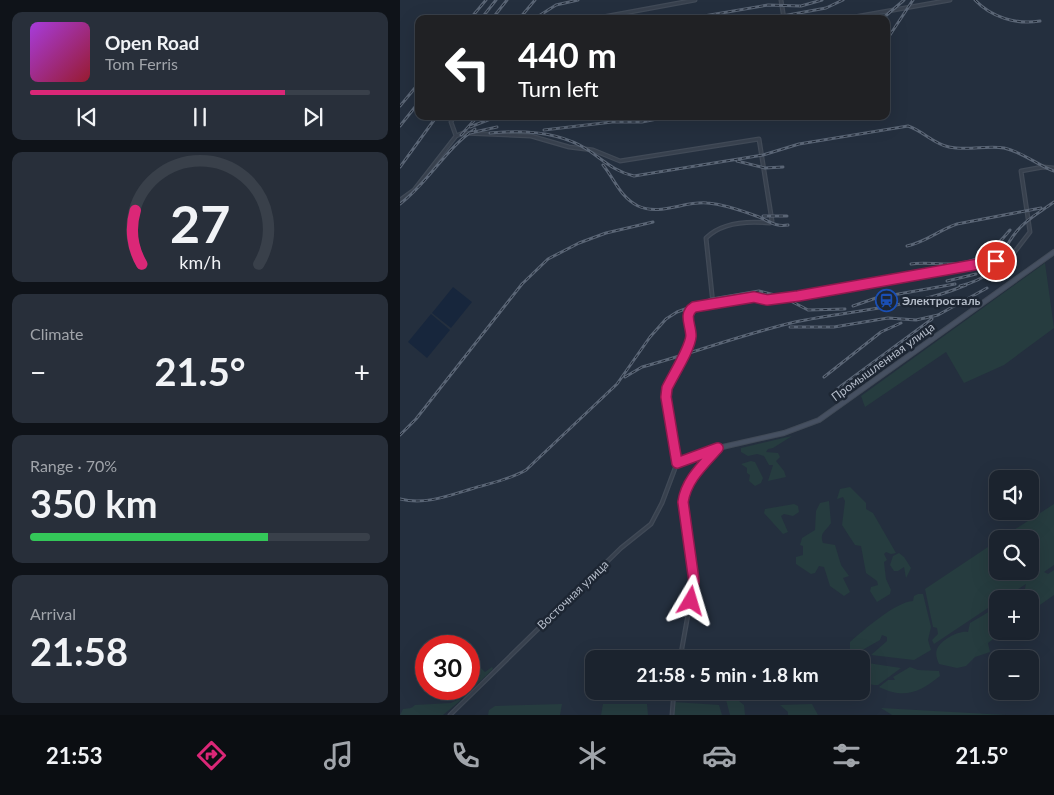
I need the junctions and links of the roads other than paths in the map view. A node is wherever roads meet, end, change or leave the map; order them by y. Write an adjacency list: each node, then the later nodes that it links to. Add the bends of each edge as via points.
1 (695, 0): 4 (street)
2 (781, 0): 5 (street)
3 (950, 0): 6 (street)
4 (614, 15)
5 (783, 15)
6 (866, 15)
7 (452, 120): 8 (street)
8 (456, 136): 10 (street, via 414,190); 12 (street, via 463,133 531,136 568,147 593,150 620,161 759,139 772,221 729,226 706,238)
9 (1054, 168): 12 (street, via 1021,170 1030,232 1013,254 1004,260 798,296 767,300 754,297)
10 (400, 200)
11 (1054, 252): 13 (street, Промышленная улица, via 819,420 784,433)
12 (713, 304): 14 (street, via 690,310 691,338 667,388 666,404)
13 (718, 448): 14 (street, Промышленная улица); 15 (street, via 691,479 683,502 694,581)
14 (677, 463): 17 (street, Восточная улица, via 650,524 621,548)
15 (682, 650)
16 (673, 700): 18 (street)
17 (450, 715)
18 (672, 715)

